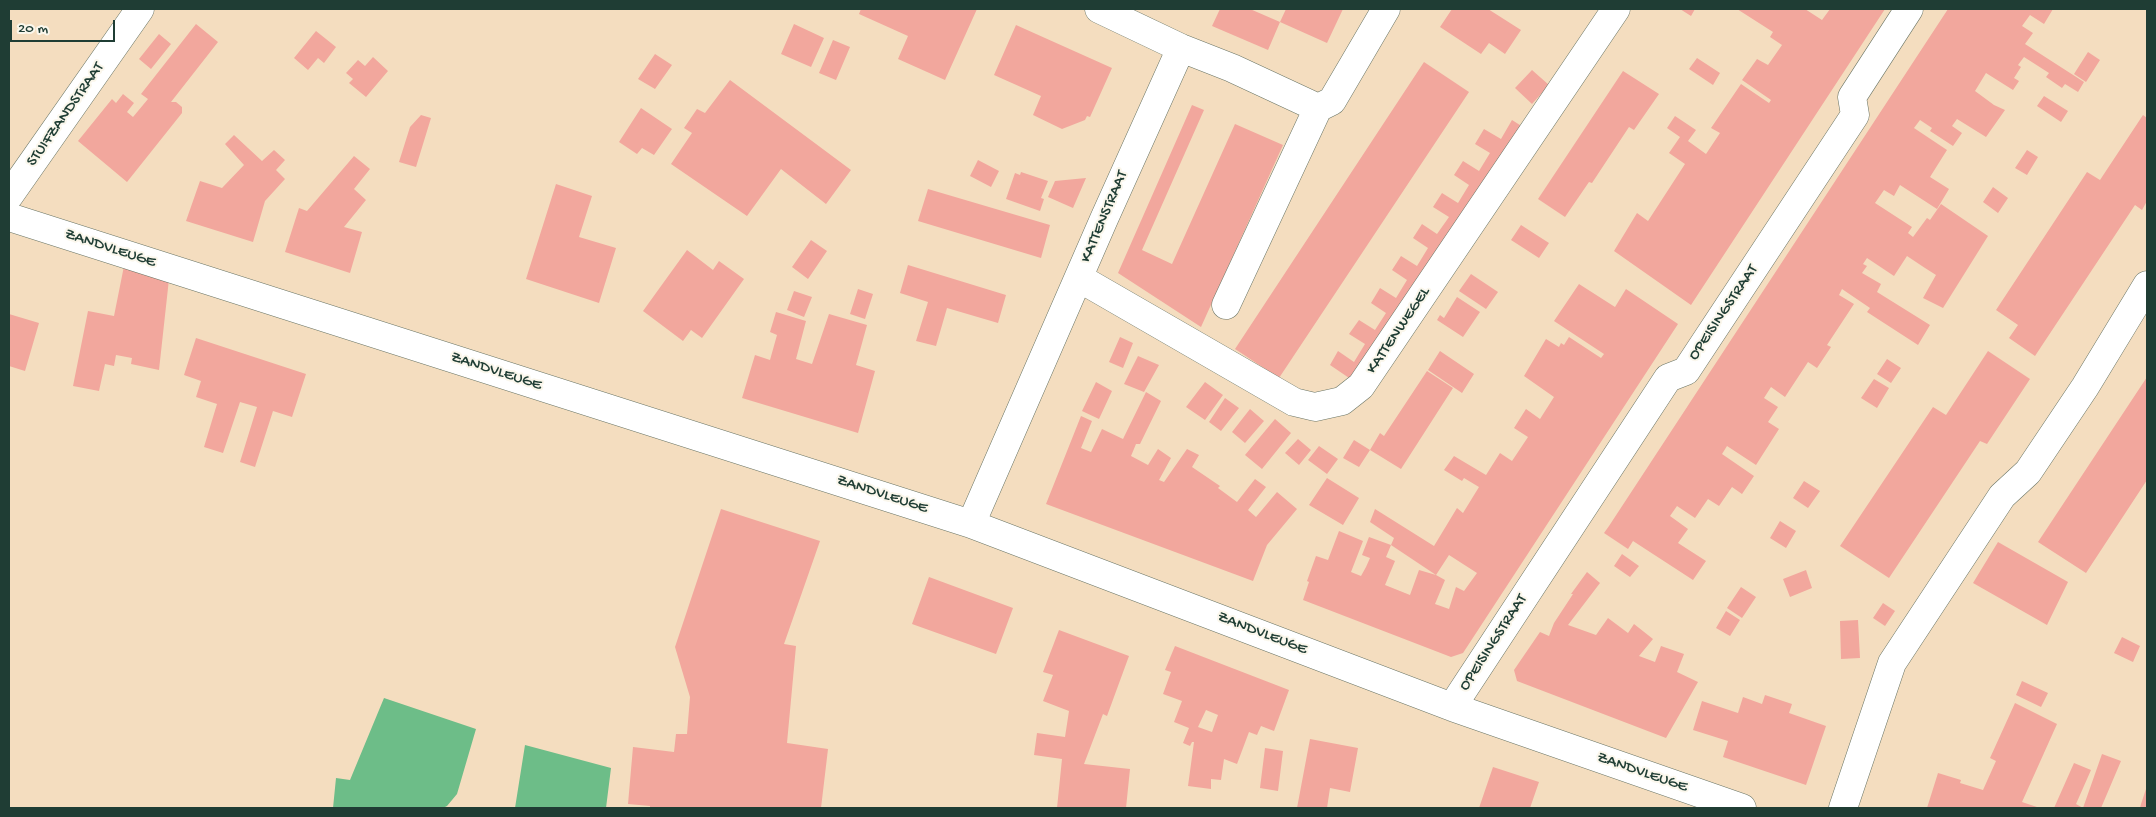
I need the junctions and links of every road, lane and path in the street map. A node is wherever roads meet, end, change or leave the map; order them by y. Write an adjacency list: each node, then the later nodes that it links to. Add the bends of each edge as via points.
1 (140, 9): 8 (street, STUIFZANDSTRAAT)
2 (1099, 9): 6 (street)
3 (1386, 9): 7 (street, via 1332,101)
4 (1616, 9): 10 (street, KATTENWEGEL, via 1362,386 1342,401 1316,407 1294,402)
5 (1909, 9): 14 (street, OPEISINGSTRAAT, via 1852,97 1855,115 1686,371 1668,378)
6 (1181, 48): 7 (street); 10 (street, KATTENSTRAAT)
7 (1318, 108): 12 (street)
8 (9, 196)
9 (9, 217): 13 (street, ZANDVLEUGE)
10 (1079, 278): 13 (street, KATTENSTRAAT)
11 (2147, 285): 16 (street, via 2028,472 2002,496 1892,663)
12 (1226, 305)
13 (971, 524): 14 (street, ZANDVLEUGE)
14 (1452, 707): 15 (street, ZANDVLEUGE)
15 (1742, 808)
16 (1843, 808)

